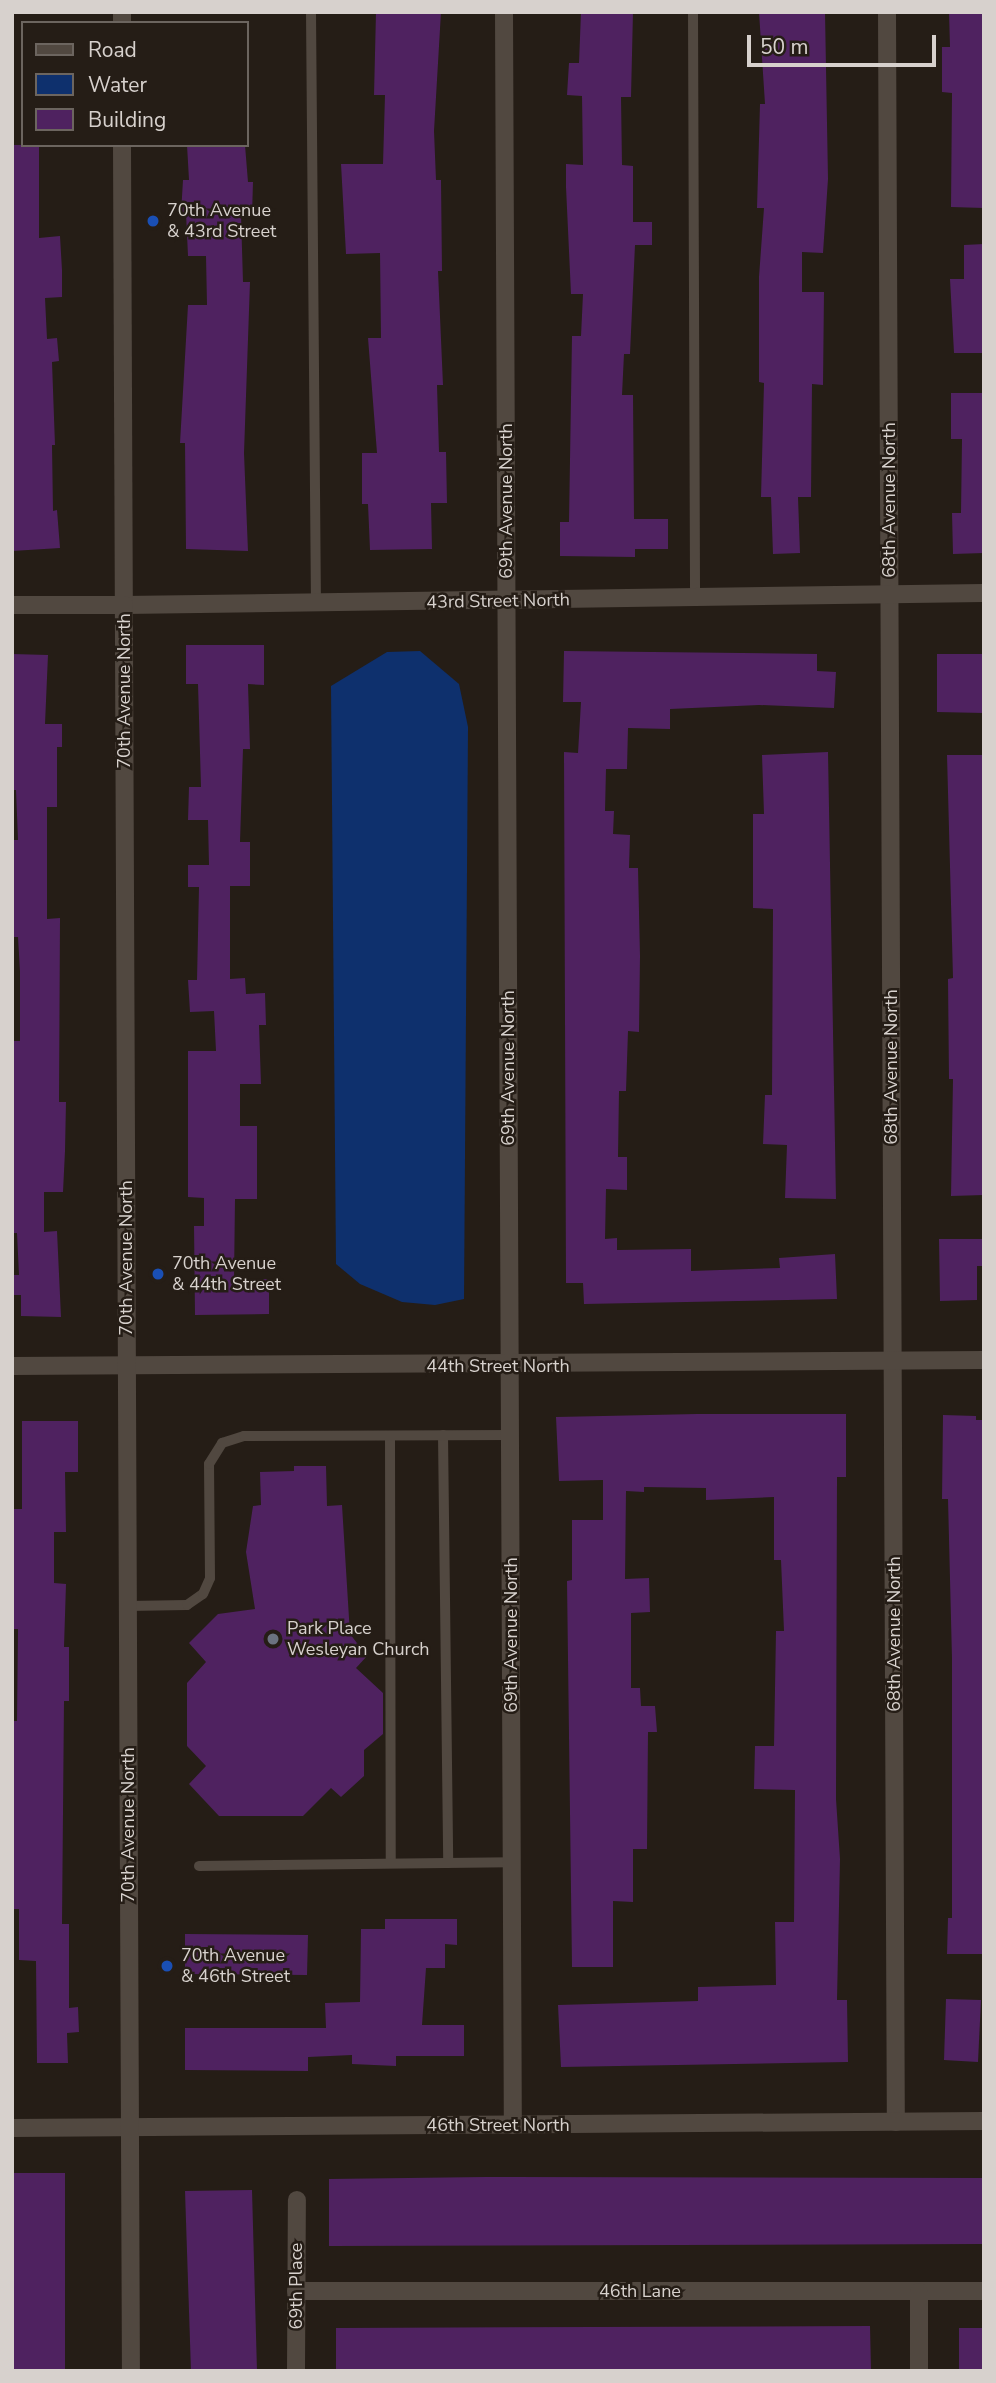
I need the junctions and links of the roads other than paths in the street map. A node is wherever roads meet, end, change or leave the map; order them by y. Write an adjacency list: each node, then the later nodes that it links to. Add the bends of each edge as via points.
1 (312, 12): 10 (lane)
2 (504, 12): 9 (street, 69th Avenue North)
3 (693, 12): 8 (lane)
4 (887, 12): 7 (street, 68th Avenue North)
5 (122, 147): 12 (street, 70th Avenue North)
6 (984, 593): 7 (street, 43rd Street North)
7 (890, 595): 8 (street, 43rd Street North); 14 (street, 68th Avenue North)
8 (695, 598): 9 (street, 43rd Street North)
9 (506, 601): 10 (street, 43rd Street North); 17 (street, 69th Avenue North)
10 (316, 603): 12 (street, 43rd Street North)
11 (12, 605): 12 (street, 43rd Street North)
12 (124, 605): 16 (street, 70th Avenue North)
13 (984, 1360): 14 (street, 44th Street North)
14 (893, 1361): 17 (street, 44th Street North); 26 (street, 68th Avenue North)
15 (12, 1366): 16 (street, 44th Street North)
16 (127, 1366): 17 (street, 44th Street North); 21 (street, 70th Avenue North)
17 (509, 1367): 19 (street, 69th Avenue North)
18 (443, 1435): 19 (lane); 20 (lane); 24 (lane)
19 (510, 1435): 22 (street, 69th Avenue North)
20 (390, 1436): 21 (lane, via 244,1436 222,1443 209,1464 210,1578 203,1594 187,1605); 23 (lane)
21 (128, 1606): 29 (street, 70th Avenue North)
22 (512, 1862): 24 (lane); 28 (street, 69th Avenue North)
23 (391, 1863): 24 (lane); 25 (lane)
24 (448, 1863)
25 (199, 1866)
26 (896, 2122): 27 (street, 46th Street North); 28 (street, 46th Street North)
27 (984, 2122)
28 (513, 2125): 29 (street, 46th Street North)
29 (129, 2127): 30 (street, 46th Street North); 35 (street, 70th Avenue North)
30 (12, 2128)
31 (297, 2200): 32 (street, 69th Place)
32 (296, 2291): 34 (street, 46th Lane); 36 (street, 69th Place)
33 (984, 2291): 34 (street, 46th Lane)
34 (919, 2292): 37 (street)
35 (131, 2371)
36 (296, 2371)
37 (919, 2371)

